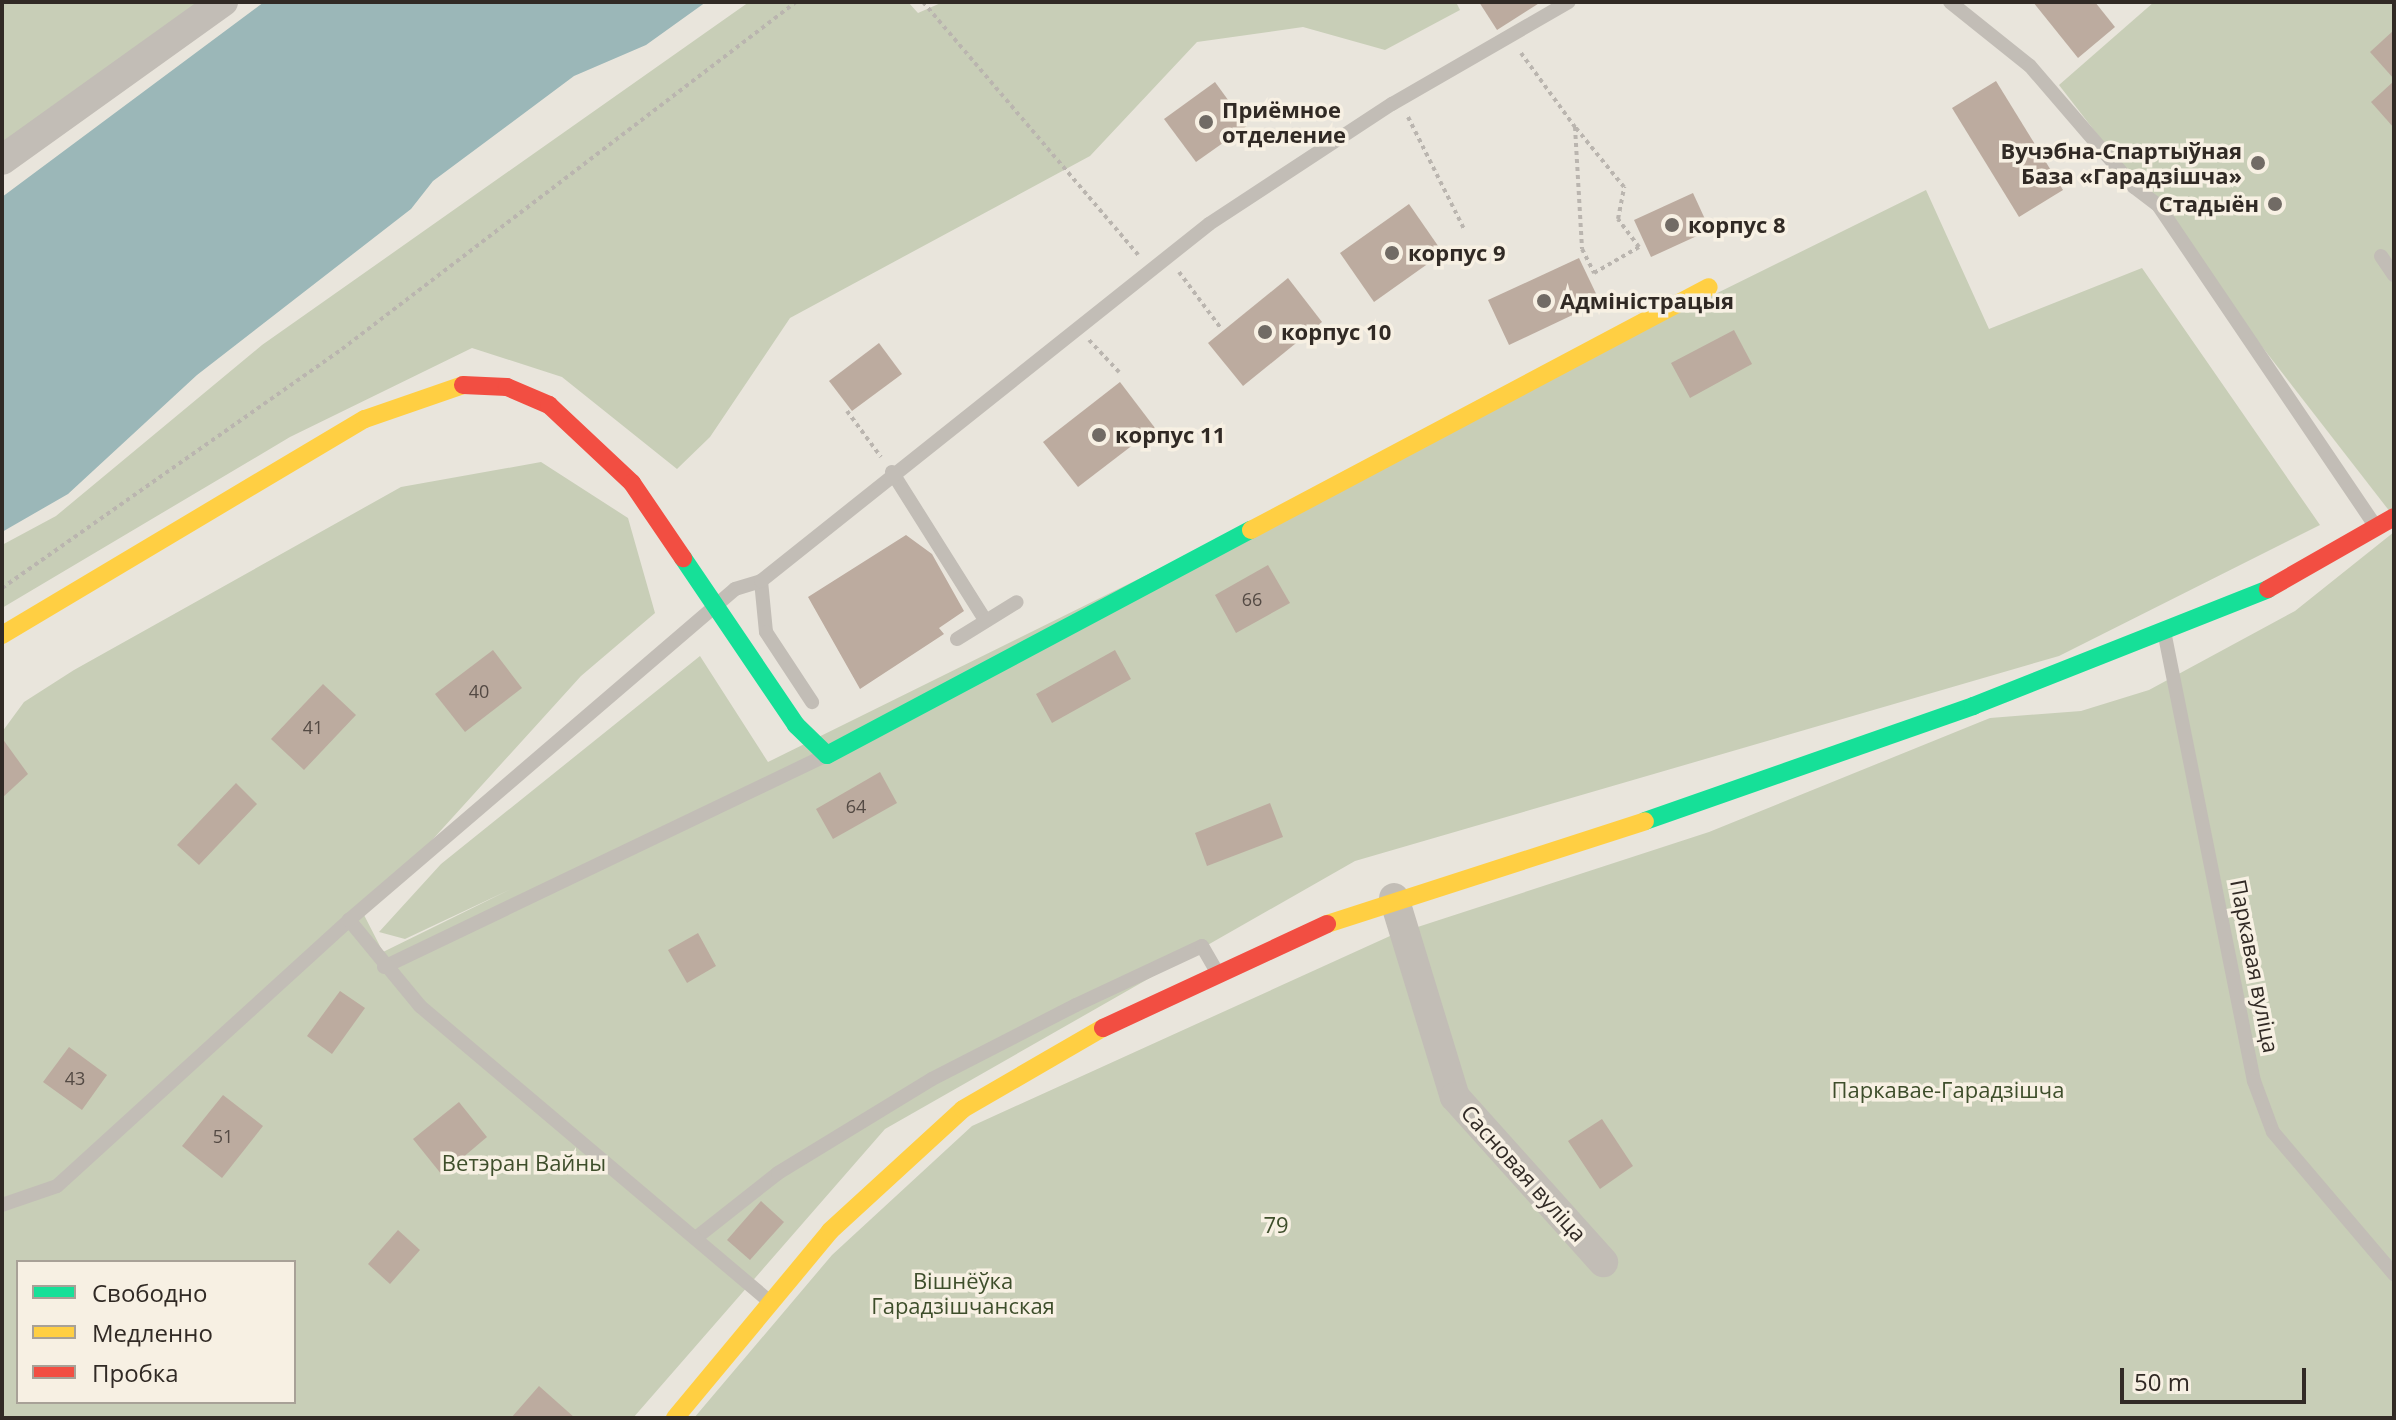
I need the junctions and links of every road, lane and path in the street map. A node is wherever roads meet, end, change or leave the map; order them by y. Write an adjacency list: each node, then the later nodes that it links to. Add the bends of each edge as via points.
1 (223, 2): 9 (street)
2 (796, 2): 24 (path, via 342,349)
3 (923, 2): 13 (path)
4 (1569, 2): 6 (lane)
5 (1955, 4): 22 (lane, via 2030,66 2134,187 2158,205)
6 (1510, 38): 7 (lane); 8 (path)
7 (1400, 101): 10 (path); 12 (lane)
8 (1575, 127): 8 (path, via 1582,249 1594,273 1639,247 1618,219 1624,187)
9 (2, 160)
10 (1465, 231)
11 (2381, 256): 14 (lane)
12 (1168, 257): 13 (lane); 17 (path)
13 (1150, 269): 16 (lane)
14 (2394, 275)
15 (1709, 287): 32 (street)
16 (1077, 327): 18 (path); 20 (lane)
17 (1220, 327)
18 (1119, 372)
19 (847, 411): 20 (path)
20 (892, 472): 23 (lane); 27 (lane)
21 (2394, 517): 22 (street)
22 (2377, 528): 28 (street, via 2269,588)
23 (761, 581): 26 (lane, via 735,589); 31 (lane, via 766,632)
24 (2, 588)
25 (1017, 602): 27 (lane)
26 (719, 607): 29 (street, via 662,523 596,445 528,394 480,384 426,392 365,419); 32 (street, via 796,725); 34 (lane)
27 (986, 621): 30 (lane)
28 (2163, 624): 33 (street, via 1973,706 1591,840); 40 (lane, Паркавая вуліца, via 2254,1081 2273,1132)
29 (2, 635)
30 (957, 639)
31 (812, 702)
32 (827, 755): 35 (lane)
33 (1394, 898): 36 (street); 39 (street, Сасновая вуліца, via 1455,1097)
34 (349, 920): 35 (lane); 37 (lane, via 57,1186)
35 (384, 967): 38 (lane, via 420,1006)
36 (1218, 974): 38 (lane, via 1202,946 1076,1005 932,1079 778,1173); 41 (street, via 1130,1013 963,1109 830,1231)
37 (2, 1205)
38 (697, 1237): 41 (lane)
39 (1603, 1262)
40 (2394, 1274)
41 (769, 1301): 42 (street)
42 (681, 1415)

